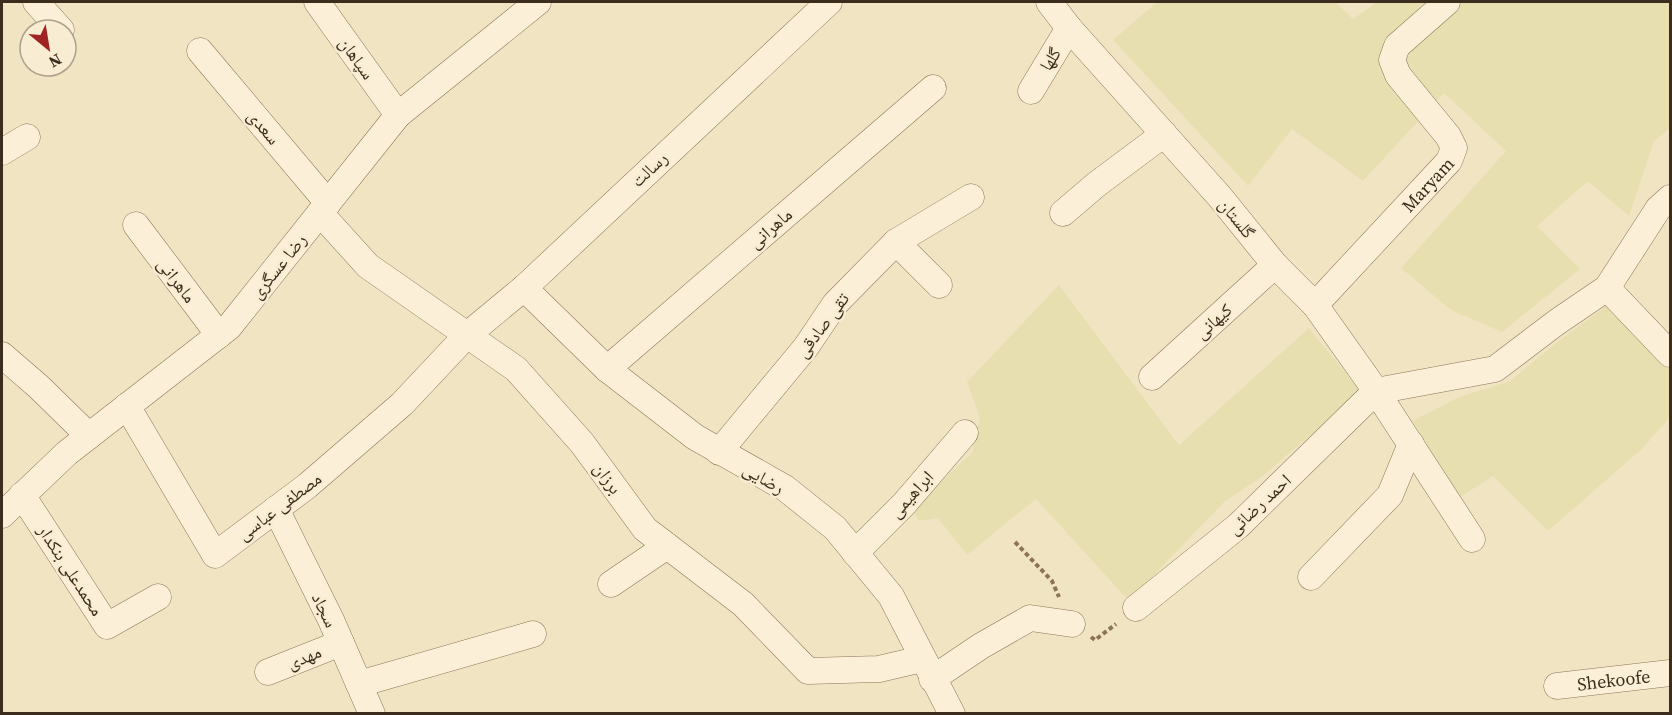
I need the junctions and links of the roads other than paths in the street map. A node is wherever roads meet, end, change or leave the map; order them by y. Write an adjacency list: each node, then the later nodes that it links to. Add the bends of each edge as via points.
1 (36, 2): 7 (street)
2 (317, 2): 12 (street, سپاهان)
3 (538, 2): 12 (street, رضا عسگری)
4 (829, 2): 24 (street, رسالت)
5 (1049, 2): 8 (street, گلستان)
6 (1448, 2): 26 (street, Maryam, via 1396,46 1392,60 1398,75 1448,136 1454,148 1449,161)
7 (50, 18)
8 (1070, 28): 11 (street, گلها); 13 (street, گلستان)
9 (200, 51): 18 (street, سعدی)
10 (933, 88): 31 (street, ماهرانی)
11 (1031, 91)
12 (398, 115): 18 (street, رضا عسگری)
13 (1164, 134): 19 (street); 22 (street, گلستان)
14 (27, 137): 15 (street)
15 (2, 152)
16 (971, 197): 21 (street, تقی صادقی)
17 (1671, 198): 25 (street, via 1658,209)
18 (324, 208): 27 (street, رضا عسگری); 28 (street, برزان, via 368,266)
19 (1063, 213)
20 (136, 225): 27 (street, ماهرانی)
21 (896, 242): 23 (street); 38 (street, تقی صادقی, via 835,304 806,348)
22 (1275, 266): 26 (street, گلستان); 32 (street, کیهانی)
23 (939, 285)
24 (524, 288): 28 (street, رسالت); 31 (street, رضایی)
25 (1607, 288): 29 (street); 33 (street, via 1495,369)
26 (1315, 305): 33 (street, گلستان)
27 (219, 335): 34 (street, رضا عسگری)
28 (466, 336): 40 (street, مصطفی عباسی, via 402,404); 43 (street, برزان, via 516,369 582,443 645,529)
29 (1671, 354)
30 (2, 355): 36 (street)
31 (607, 369): 38 (street, رضایی)
32 (1152, 377)
33 (1376, 391): 37 (street, گلستان); 48 (street, احمد رضائی, via 1238,526)
34 (127, 406): 36 (street, رضا عسگری); 40 (street, مصطفی عباسی, via 215,555)
35 (965, 433): 44 (street, ابراهیمی, via 904,504)
36 (89, 436): 39 (street, رضا عسگری)
37 (1411, 444): 42 (street, گلستان); 45 (street, via 1390,495)
38 (719, 452): 44 (street, رضایی, via 785,488 835,528)
39 (22, 495): 41 (street, رضا عسگری); 47 (street, محمدعلی بنکدار, via 107,627)
40 (276, 509): 51 (street, سجاد)
41 (2, 515)
42 (1472, 539)
43 (667, 546): 46 (street); 52 (street, برزان, via 743,604 808,671)
44 (855, 553): 52 (street, رضایی, via 891,596)
45 (1311, 577)
46 (611, 584)
47 (158, 597)
48 (1136, 608)
49 (1072, 624): 52 (street, via 1030,618 981,646)
50 (532, 634): 55 (street)
51 (340, 643): 53 (street, مهدی); 55 (street, سجاد)
52 (927, 669): 58 (street, رضایی)
53 (268, 672)
54 (1671, 673): 56 (street, Shekoofe)
55 (359, 684): 57 (street, سجاد)
56 (1557, 686)
57 (372, 714)
58 (952, 714)

